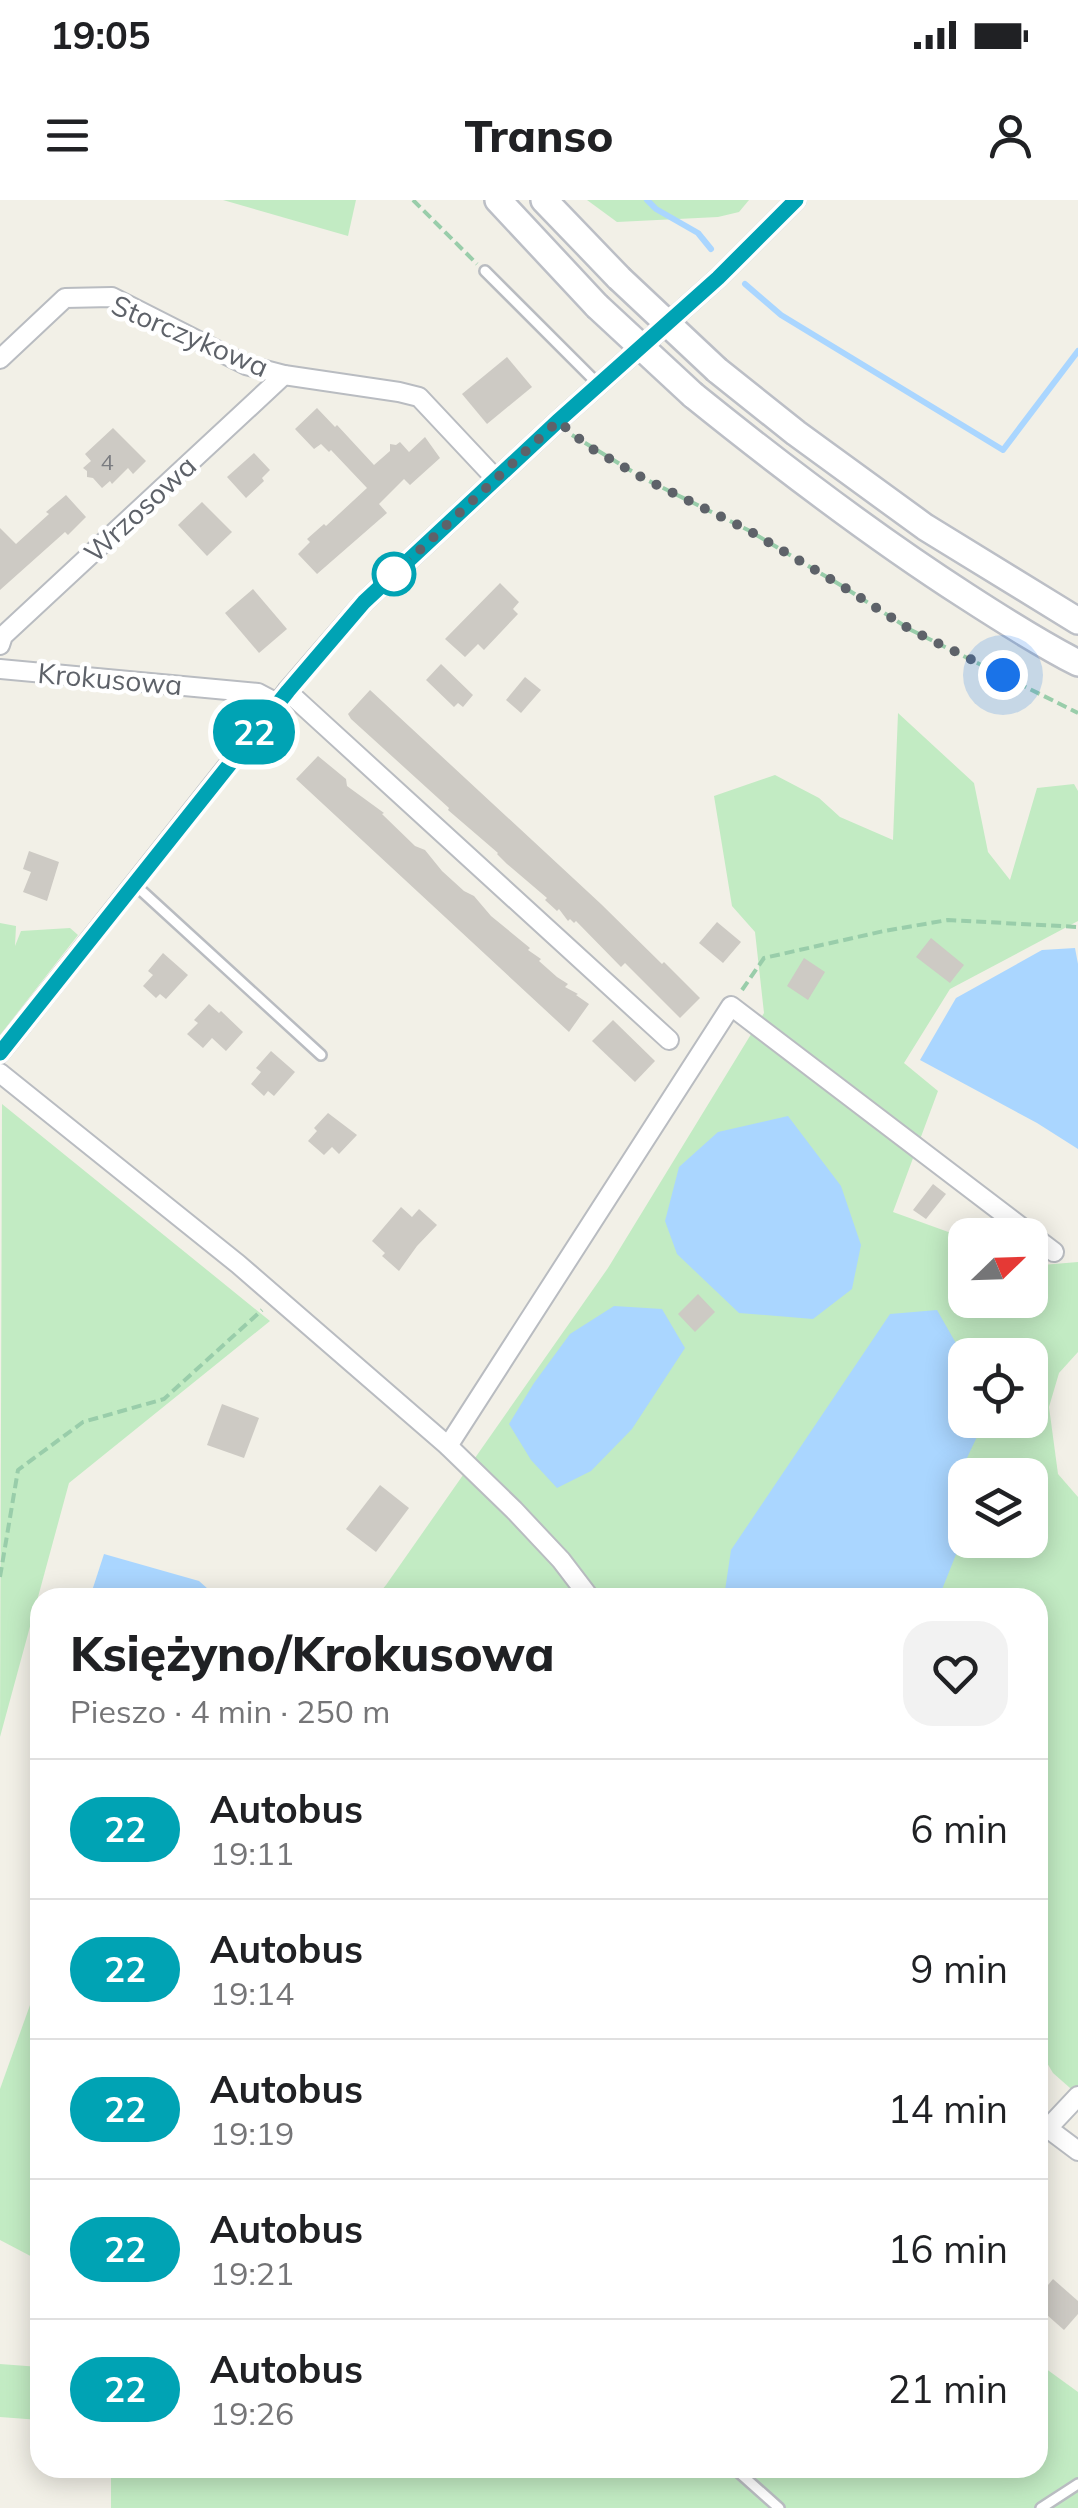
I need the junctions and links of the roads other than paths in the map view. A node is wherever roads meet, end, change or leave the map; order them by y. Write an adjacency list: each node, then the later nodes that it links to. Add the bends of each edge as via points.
1 (498, 200): 11 (main road, bridge, via 693,396 915,564)
2 (544, 200): 9 (main road, bridge, via 718,370 796,434 924,526)
3 (796, 200): 7 (street)
4 (484, 270): 7 (lane)
5 (0, 359): 6 (street, Storczykowa, via 65,298 112,297 246,365)
6 (284, 376): 8 (street, Storczykowa, via 419,397); 10 (street, Wrzosowa)
7 (600, 384): 8 (street)
8 (496, 479): 13 (street, via 364,602)
9 (1078, 620)
10 (0, 645)
11 (1078, 662)
12 (0, 669): 13 (street, Krokusowa)
13 (282, 697): 14 (street); 15 (street)
14 (134, 883): 16 (street); 17 (lane)
15 (669, 1040)
16 (0, 1053)
17 (322, 1055)
18 (0, 1072): 20 (street, via 238,1264)
19 (1054, 1252): 20 (street, via 731,1006)
20 (448, 1446): 21 (street)
21 (582, 1588)
22 (1078, 2096): 23 (street)
23 (1048, 2120)
24 (1048, 2129): 25 (street)
25 (1078, 2151)
26 (746, 2478): 28 (lane)
27 (1078, 2484): 29 (lane)
28 (780, 2508)
29 (1041, 2508)

